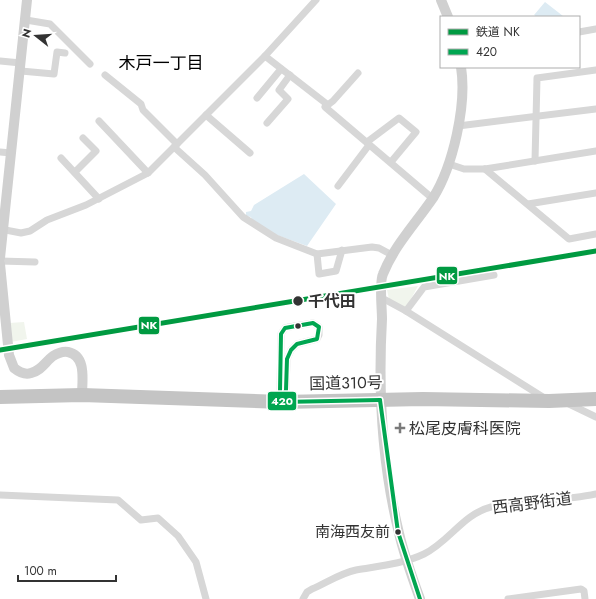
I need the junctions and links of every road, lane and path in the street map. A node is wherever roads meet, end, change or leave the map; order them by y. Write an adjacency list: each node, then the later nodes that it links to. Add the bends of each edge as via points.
1 (27, 0): 5 (street)
2 (316, 0): 9 (street)
3 (441, 0): 4 (street)
4 (448, 16)
5 (26, 20): 11 (street, via 50,24); 12 (street)
6 (596, 29): 7 (street)
7 (580, 32)
8 (65, 53): 12 (street, via 57,52 53,78)
9 (265, 56): 14 (street); 23 (street)
10 (0, 61): 12 (street)
11 (90, 64)
12 (21, 67): 33 (street)
13 (461, 68): 27 (street, via 463,79)
14 (281, 69): 19 (street); 20 (street)
15 (567, 70): 16 (street); 24 (street, via 537,78)
16 (596, 70)
17 (358, 73): 21 (street)
18 (105, 75): 30 (street, via 142,106)
19 (290, 76): 21 (street); 26 (street, via 279,90 288,99)
20 (256, 98)
21 (328, 105): 29 (street, via 325,107)
22 (596, 110): 24 (street)
23 (206, 115): 30 (street); 34 (street)
24 (535, 118): 27 (street); 36 (street)
25 (99, 121): 41 (street)
26 (267, 123)
27 (458, 126): 38 (street)
28 (82, 138): 40 (street, via 96,151)
29 (368, 144): 37 (street); 37 (street, via 399,118 416,132); 42 (street)
30 (176, 146): 41 (street); 50 (street, via 252,224 276,238)
31 (596, 151): 36 (street)
32 (0, 152): 33 (street)
33 (11, 153): 47 (street)
34 (250, 153)
35 (61, 158): 40 (street)
36 (535, 161): 39 (street)
37 (391, 162): 44 (street)
38 (449, 164): 39 (street, via 464,169); 44 (street)
39 (485, 169): 46 (street)
40 (75, 172): 45 (street)
41 (148, 173): 45 (street)
42 (338, 186)
43 (596, 193): 46 (street)
44 (432, 198): 51 (street)
45 (99, 199): 47 (street, via 47,220 30,231 22,233)
46 (528, 204): 48 (street, via 569,239)
47 (2, 229): 52 (street)
48 (596, 234)
49 (342, 250): 50 (street); 50 (street, via 336,271 319,274); 51 (street, via 372,247)
50 (317, 254)
51 (392, 255): 57 (street, via 382,275)
52 (0, 258)
53 (0, 261): 54 (street)
54 (35, 262)
55 (0, 264): 59 (street, via 9,355 14,368 22,373 30,373 57,354 74,354 82,365)
56 (494, 275): 58 (street, via 424,287)
57 (382, 298): 58 (street); 62 (street)
58 (406, 311): 63 (street)
59 (82, 395): 60 (highway, 国道310号); 64 (highway, 国道310号)
60 (0, 397)
61 (596, 399): 63 (highway, 国道310号)
62 (380, 400): 63 (highway, 国道310号); 64 (highway, 国道310号); 68 (street, via 398,532)
63 (549, 400): 65 (street, via 573,405)
64 (282, 402): 64 (street, via 280,391 283,331 289,327 316,324 320,333 317,339 297,344 289,354 286,390)
65 (596, 417)
66 (596, 494): 68 (street, 西高野街道, via 575,499 490,507 478,512 426,553)
67 (0, 495): 71 (street, via 118,500 141,520 158,518 178,536 196,562)
68 (407, 560): 72 (street, 西高野街道, via 355,571 312,589); 73 (street)
69 (559, 596): 70 (street); 75 (street, via 581,589 584,591)
70 (532, 597): 74 (street)
71 (206, 599)
72 (303, 599)
73 (420, 599)
74 (508, 599)
75 (585, 599)

